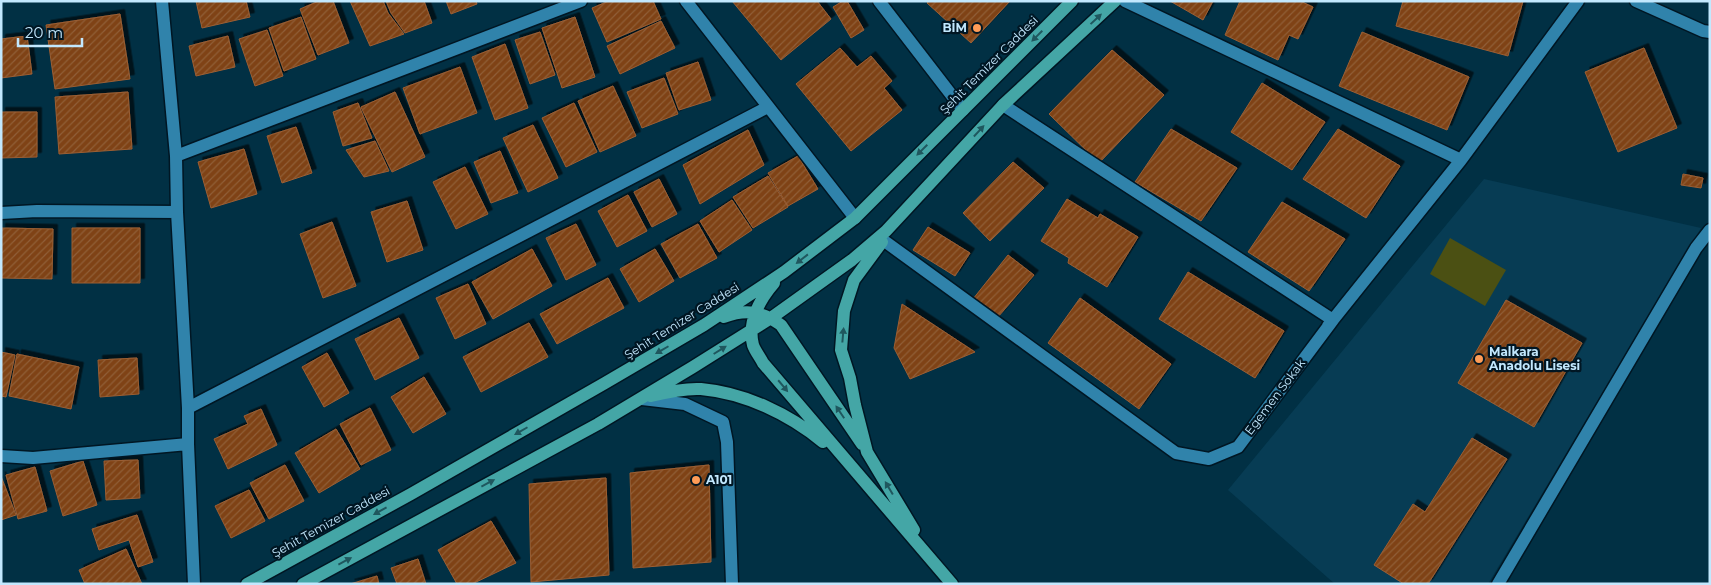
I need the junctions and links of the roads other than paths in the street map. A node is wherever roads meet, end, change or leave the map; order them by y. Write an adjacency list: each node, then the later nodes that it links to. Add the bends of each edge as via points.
1 (162, 1): 14 (street)
2 (581, 1): 14 (street)
3 (686, 1): 12 (street)
4 (879, 1): 13 (street)
5 (1072, 1): 13 (main road, Şehit Temizer Caddesi, one-way to 13)
6 (1115, 1): 11 (main road, one-way to 6)
7 (1125, 1): 15 (street)
8 (1578, 1): 15 (street, Egemen Sokak)
9 (1636, 1): 10 (street)
10 (1710, 32)
11 (1003, 105): 20 (main road, one-way to 11); 25 (street, via 1333,320)
12 (768, 106): 18 (street); 28 (street)
13 (962, 110): 18 (main road, Şehit Temizer Caddesi, one-way to 18)
14 (176, 156): 16 (street)
15 (1461, 160): 25 (street, Egemen Sokak)
16 (177, 212): 17 (street); 28 (street)
17 (1, 213)
18 (855, 218): 21 (main road, Şehit Temizer Caddesi, one-way to 21)
19 (1710, 230): 39 (street, via 1696,248)
20 (884, 236): 23 (main road); 25 (street, Egemen Sokak, via 1176,453 1209,459 1238,448); 30 (main road, one-way to 20, via 841,350 844,310 854,280)
21 (784, 272): 22 (main road, via 767,291); 24 (main road, Şehit Temizer Caddesi)
22 (755, 312): 23 (main road); 24 (main road, via 741,312); 26 (main road)
23 (771, 318): 26 (main road); 30 (main road, one-way to 23, via 781,325)
24 (704, 325): 35 (main road, Şehit Temizer Caddesi, one-way to 35)
25 (1327, 328)
26 (752, 330): 27 (main road, one-way to 26); 32 (main road, one-way to 32, via 753,346 763,363)
27 (639, 399): 32 (main road, via 677,390 700,389 732,394 790,418); 36 (main road, one-way to 27); 37 (street, via 685,404 723,422 728,442)
28 (188, 408): 29 (street)
29 (188, 444): 31 (street, via 32,458); 34 (street)
30 (868, 452): 33 (main road, one-way to 30)
31 (1, 456)
32 (847, 462): 33 (main road)
33 (932, 560): 38 (main road)
34 (194, 584)
35 (247, 584)
36 (303, 584)
37 (732, 584)
38 (952, 584)
39 (1498, 584)

